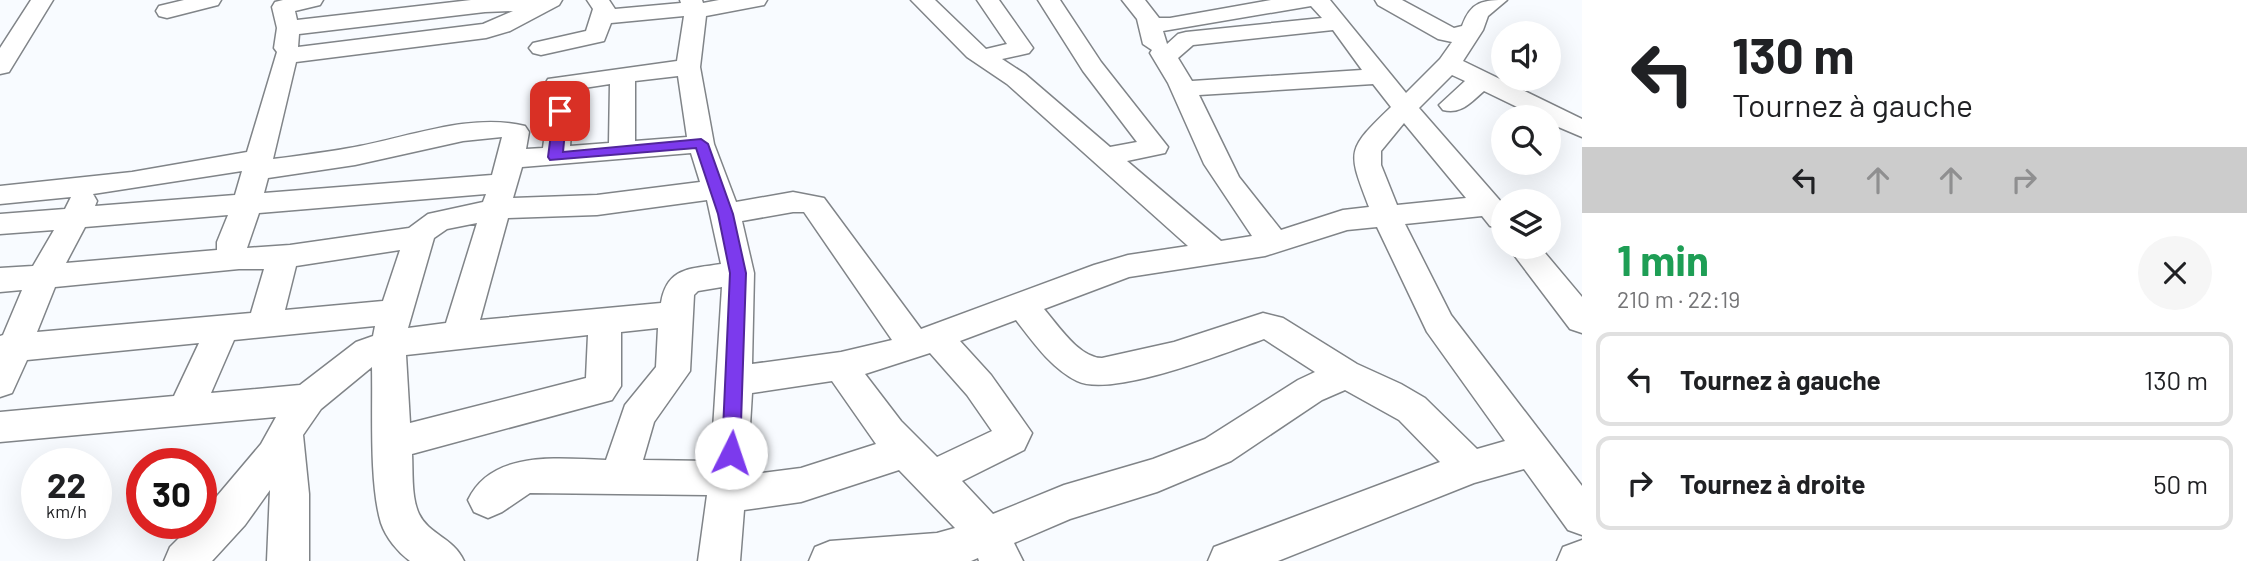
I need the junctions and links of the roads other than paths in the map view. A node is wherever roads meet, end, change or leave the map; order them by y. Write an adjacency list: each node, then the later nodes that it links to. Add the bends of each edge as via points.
1 (42, 0): 28 (street)
2 (210, 0): 16 (street)
3 (312, 0): 19 (street, via 283,7)
4 (755, 0): 14 (street)
5 (922, 0): 26 (street)
6 (988, 0): 26 (street, via 1021,48)
7 (1049, 0): 40 (street, via 1092,66 1155,147)
8 (1133, 0): 18 (street)
9 (1308, 0): 18 (street, via 1170,25)
10 (1318, 0): 20 (street)
11 (1386, 0): 17 (street, via 1446,34 1455,35)
12 (547, 2): 13 (street); 21 (street, via 495,29)
13 (410, 7): 19 (street); 21 (street)
14 (693, 7): 15 (street); 29 (street, via 695,28)
15 (600, 8): 22 (street, via 596,36)
16 (167, 11)
17 (1475, 11): 27 (street)
18 (1150, 24): 24 (street, via 1152,39)
19 (288, 28): 25 (street)
20 (1345, 32): 23 (street); 24 (street, via 1186,39 1169,54); 31 (street)
21 (407, 42): 25 (street)
22 (541, 48)
23 (1253, 52)
24 (1162, 53): 33 (street)
25 (286, 56): 42 (street)
26 (982, 57): 40 (street, via 1016,79)
27 (1448, 64): 32 (street); 35 (street)
28 (0, 67)
29 (688, 67): 30 (street); 37 (street)
30 (623, 75): 38 (street); 41 (street, via 557,84 561,96)
31 (1381, 76): 33 (street); 35 (street)
32 (1481, 81): 34 (street); 36 (street)
33 (1184, 89): 55 (street, via 1218,165)
34 (1452, 105)
35 (1403, 106): 49 (street); 50 (street, via 1367,150 1367,165)
36 (1582, 129)
37 (701, 144): 38 (street); 47 (street)
38 (622, 151): 41 (street)
39 (355, 156): 42 (street); 43 (street, via 463,133 516,132); 45 (street)
40 (1105, 156): 56 (street)
41 (555, 157): 43 (street)
42 (258, 165): 44 (street); 48 (street)
43 (503, 184): 45 (street); 47 (street, via 607,204); 54 (street); 70 (street)
44 (88, 187): 46 (street); 52 (street)
45 (368, 192): 48 (street); 54 (street)
46 (0, 195)
47 (721, 202): 60 (street); 71 (street, via 814,205)
48 (247, 205): 52 (street); 58 (street, via 232,242)
49 (1491, 209)
50 (1386, 215): 51 (street); 55 (street, via 1343,220); 82 (street, via 1438,323)
51 (1491, 215)
52 (77, 216): 53 (street); 61 (street)
53 (0, 224)
54 (409, 238): 57 (street); 69 (street)
55 (1275, 243): 56 (street)
56 (1214, 253): 63 (street, via 1116,270)
57 (283, 257): 58 (street); 67 (street)
58 (235, 259): 61 (street)
59 (1533, 259): 65 (street)
60 (738, 273): 64 (street, via 684,283); 75 (street)
61 (45, 274): 62 (street); 72 (street)
62 (0, 280)
63 (1022, 304): 71 (street); 74 (street, via 1052,340 1095,374 1268,326)
64 (675, 314): 66 (street); 85 (street, via 673,371 638,416)
65 (1582, 320)
66 (605, 321): 70 (street); 81 (street, via 600,390)
67 (265, 322): 68 (street); 69 (street)
68 (223, 327): 72 (street); 78 (street)
69 (391, 328): 70 (street); 77 (street, via 377,347); 81 (street)
70 (459, 335)
71 (924, 341): 73 (street); 86 (street, via 979,384 1014,433 1003,444)
72 (8, 349): 76 (street)
73 (841, 366): 75 (street); 83 (street)
74 (1345, 374): 84 (street, via 1412,410); 90 (street, via 1310,390 1218,450 1064,503)
75 (734, 381): 87 (street)
76 (0, 383)
77 (308, 399): 78 (street); 80 (street)
78 (186, 410): 79 (street)
79 (0, 427)
80 (286, 437): 91 (street, via 231,512); 92 (street)
81 (393, 443): 93 (street, via 401,523)
82 (1533, 450): 84 (street); 89 (street)
83 (905, 451): 86 (street); 87 (street, via 801,485)
84 (1471, 467): 96 (street)
85 (619, 477): 87 (street); 88 (street, via 527,477)
86 (933, 477): 90 (street, via 968,511)
87 (728, 486): 94 (street)
88 (488, 500)
89 (1582, 517)
90 (994, 548): 95 (street)
91 (185, 561)
92 (288, 561)
93 (443, 561)
94 (719, 561)
95 (830, 561)
96 (1229, 561)

